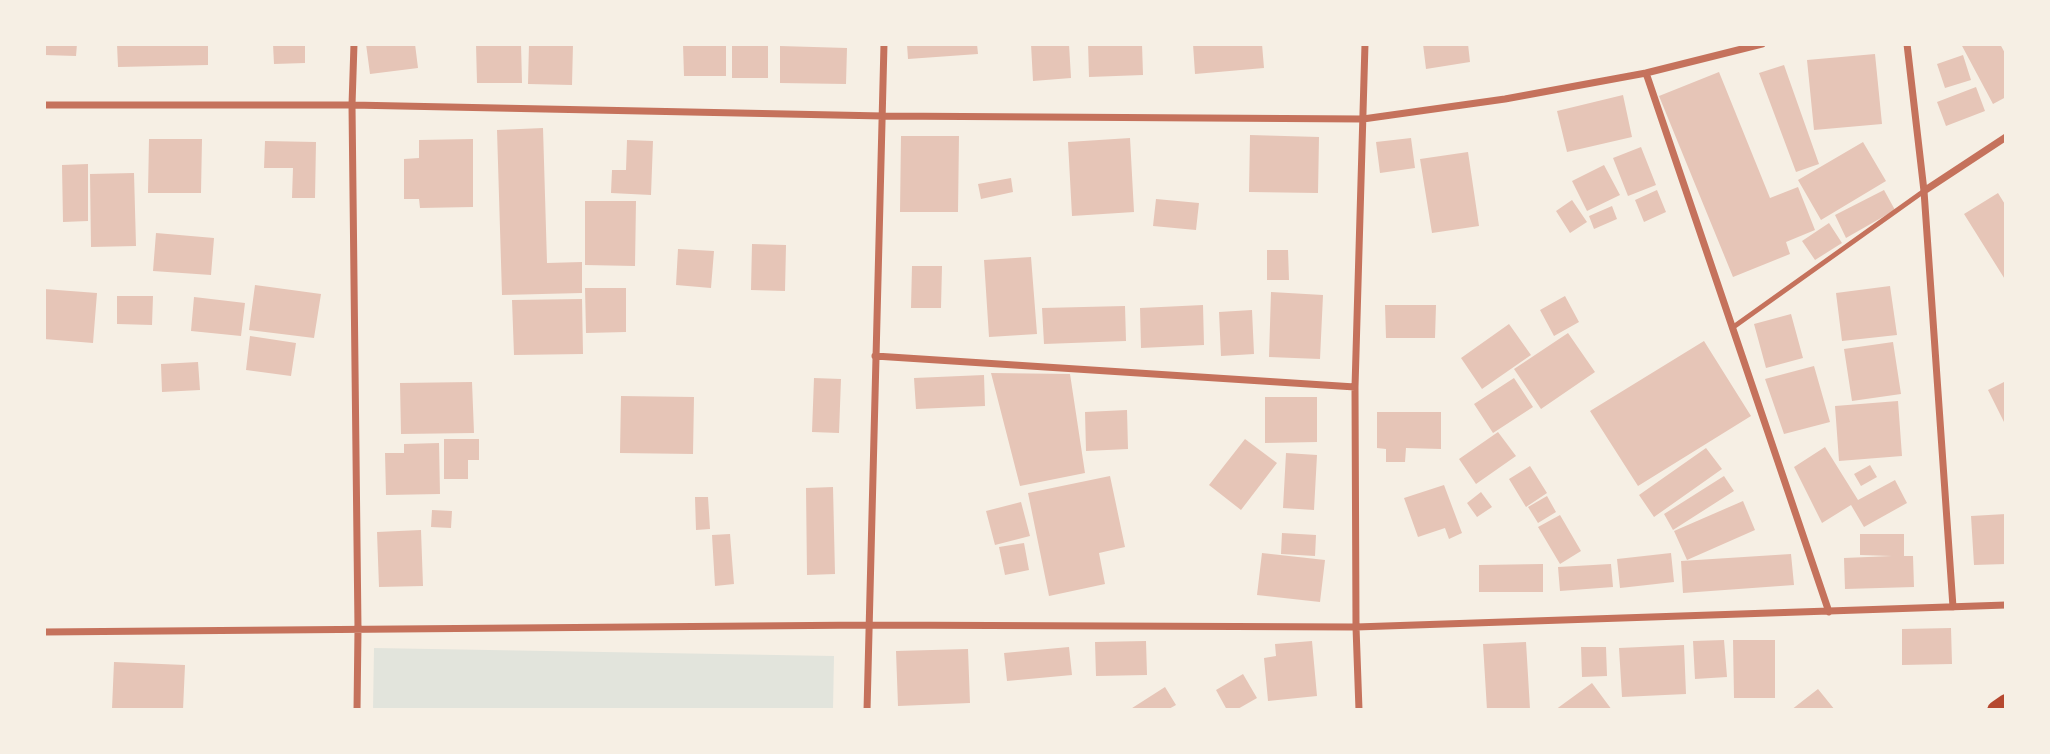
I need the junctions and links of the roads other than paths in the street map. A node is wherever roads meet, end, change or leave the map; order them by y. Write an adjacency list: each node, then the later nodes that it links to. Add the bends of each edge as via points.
1 (354, 44): 8 (street)
2 (884, 44): 9 (street)
3 (1365, 44): 10 (street)
4 (1762, 44): 6 (street)
5 (1907, 44): 12 (street)
6 (1646, 73): 10 (street); 13 (street)
7 (44, 105): 8 (street)
8 (352, 105): 9 (street); 21 (street)
9 (883, 116): 10 (street); 14 (street)
10 (1363, 119): 15 (street)
11 (2006, 137): 12 (street)
12 (1924, 191): 13 (lane); 17 (street)
13 (1732, 328): 18 (street)
14 (875, 356): 15 (street); 19 (street)
15 (1355, 387): 20 (street)
16 (2006, 605): 17 (street)
17 (1953, 607): 18 (street)
18 (1829, 612): 20 (street)
19 (869, 625): 20 (street); 21 (street); 25 (street)
20 (1356, 627): 26 (street)
21 (358, 629): 22 (street); 24 (street)
22 (44, 632)
23 (2006, 703): 27 (main road)
24 (357, 710)
25 (867, 710)
26 (1359, 710)
27 (1996, 710)

